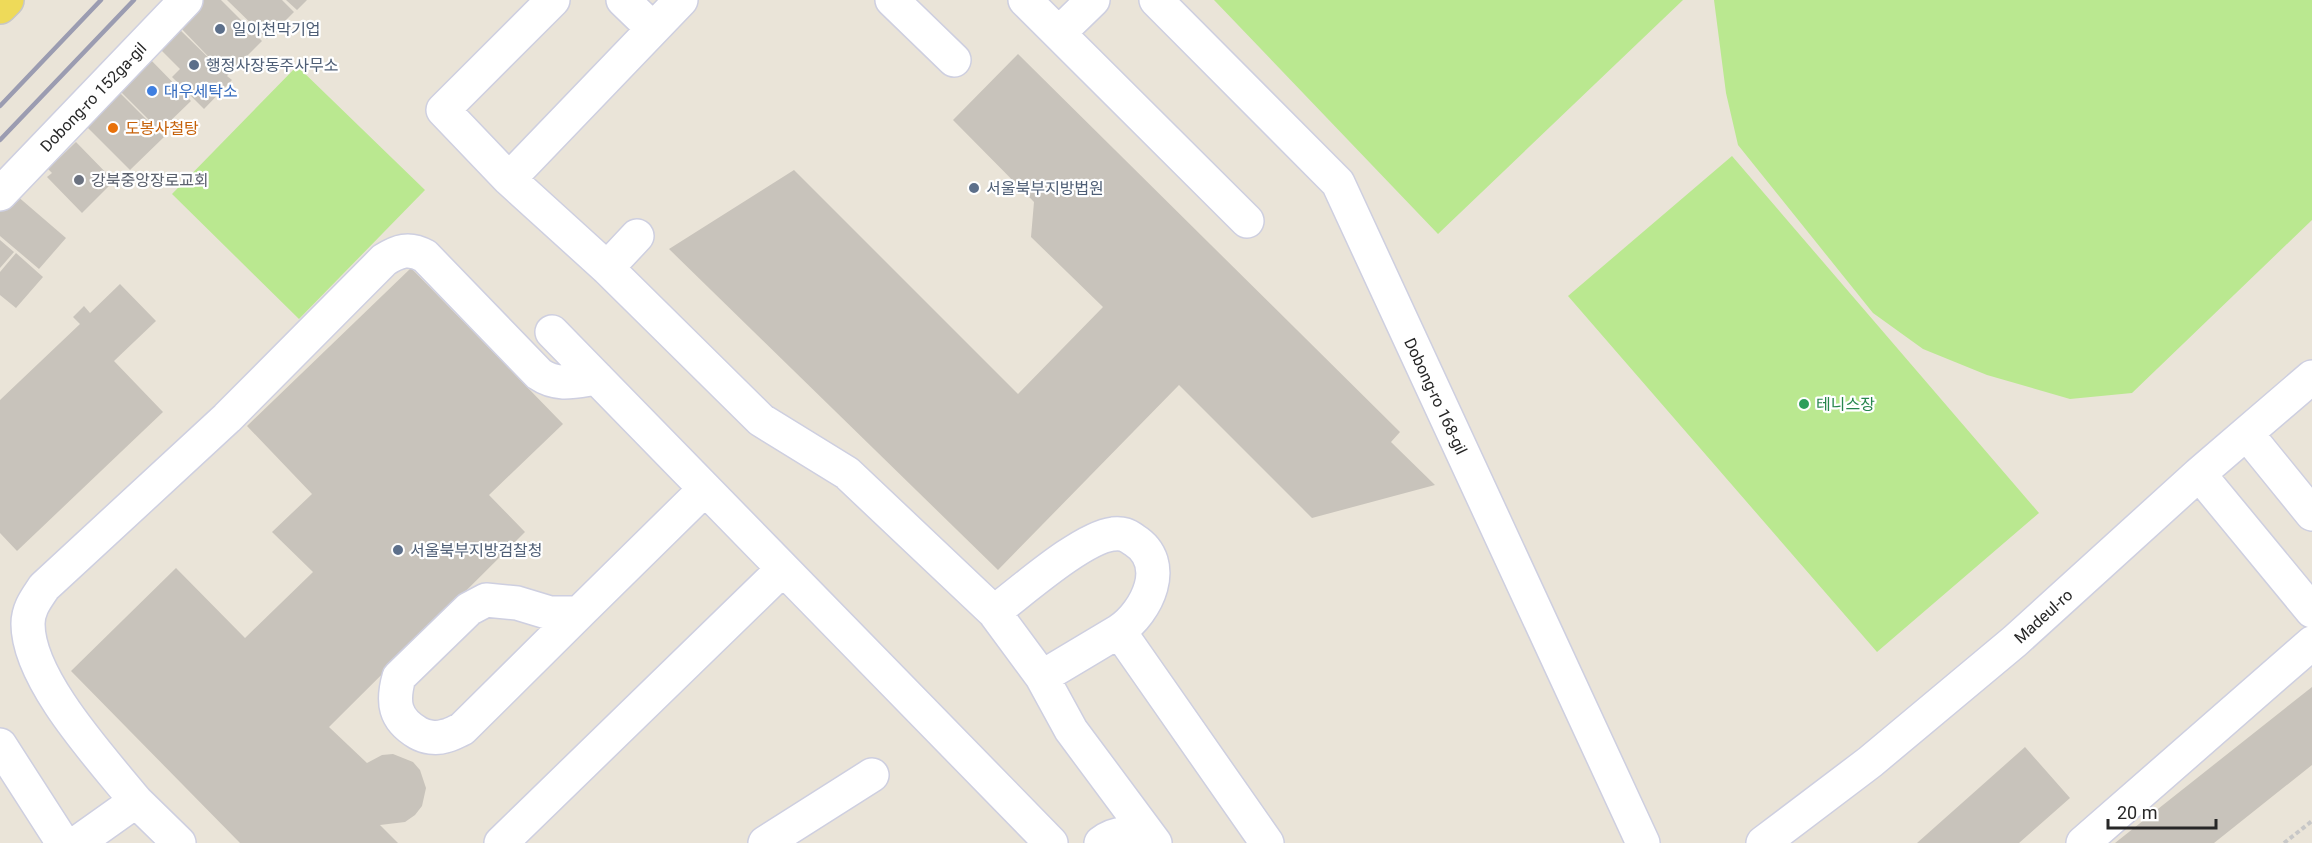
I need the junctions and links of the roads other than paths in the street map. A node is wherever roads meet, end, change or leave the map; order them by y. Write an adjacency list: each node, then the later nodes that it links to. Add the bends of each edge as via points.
1 (7, 0): 10 (main road)
2 (186, 0): 15 (street, Dobong-ro 152ga-gil)
3 (553, 0): 14 (street, via 443,110)
4 (623, 0): 11 (street)
5 (681, 0): 11 (street)
6 (892, 0): 13 (street)
7 (1025, 0): 12 (street)
8 (1093, 0): 12 (street)
9 (1156, 0): 45 (street, Dobong-ro 168-gil, via 1338,183)
10 (0, 7)
11 (653, 29): 14 (street)
12 (1059, 33): 16 (street)
13 (954, 60)
14 (509, 179): 18 (street)
15 (0, 194)
16 (1247, 221)
17 (637, 236): 18 (street)
18 (607, 268): 28 (street, via 761,420 847,473)
19 (552, 332): 21 (street)
20 (2312, 377): 22 (street, Madeul-ro)
21 (597, 378): 24 (street); 35 (street, via 549,381 425,256 408,250 384,260 227,418 44,587 32,605 28,624 35,661 66,713)
22 (2247, 434): 23 (street, Madeul-ro); 25 (street)
23 (2199, 474): 27 (street); 46 (street, Madeul-ro, via 2014,641 1870,762)
24 (705, 489): 26 (street); 29 (street)
25 (2312, 514)
26 (783, 569): 40 (street); 42 (street)
27 (2312, 611)
28 (993, 612): 30 (street, via 1088,544 1110,534 1124,533 1144,546 1154,566 1151,590 1130,623); 32 (street)
29 (579, 613): 29 (street, via 550,614 517,603 486,600 469,609 399,677 396,708 405,725 424,736 444,737 462,729)
30 (1119, 631): 32 (street); 44 (street)
31 (2312, 643): 47 (street)
32 (1042, 677): 36 (street, via 1071,730)
33 (0, 746): 37 (street)
34 (872, 774): 41 (street)
35 (136, 801): 38 (street); 39 (street)
36 (1152, 840): 43 (street, via 1128,833)
37 (63, 843)
38 (77, 843)
39 (178, 843)
40 (501, 843)
41 (765, 843)
42 (1051, 843)
43 (1101, 843)
44 (1266, 843)
45 (1643, 843)
46 (1763, 843)
47 (2083, 843)

